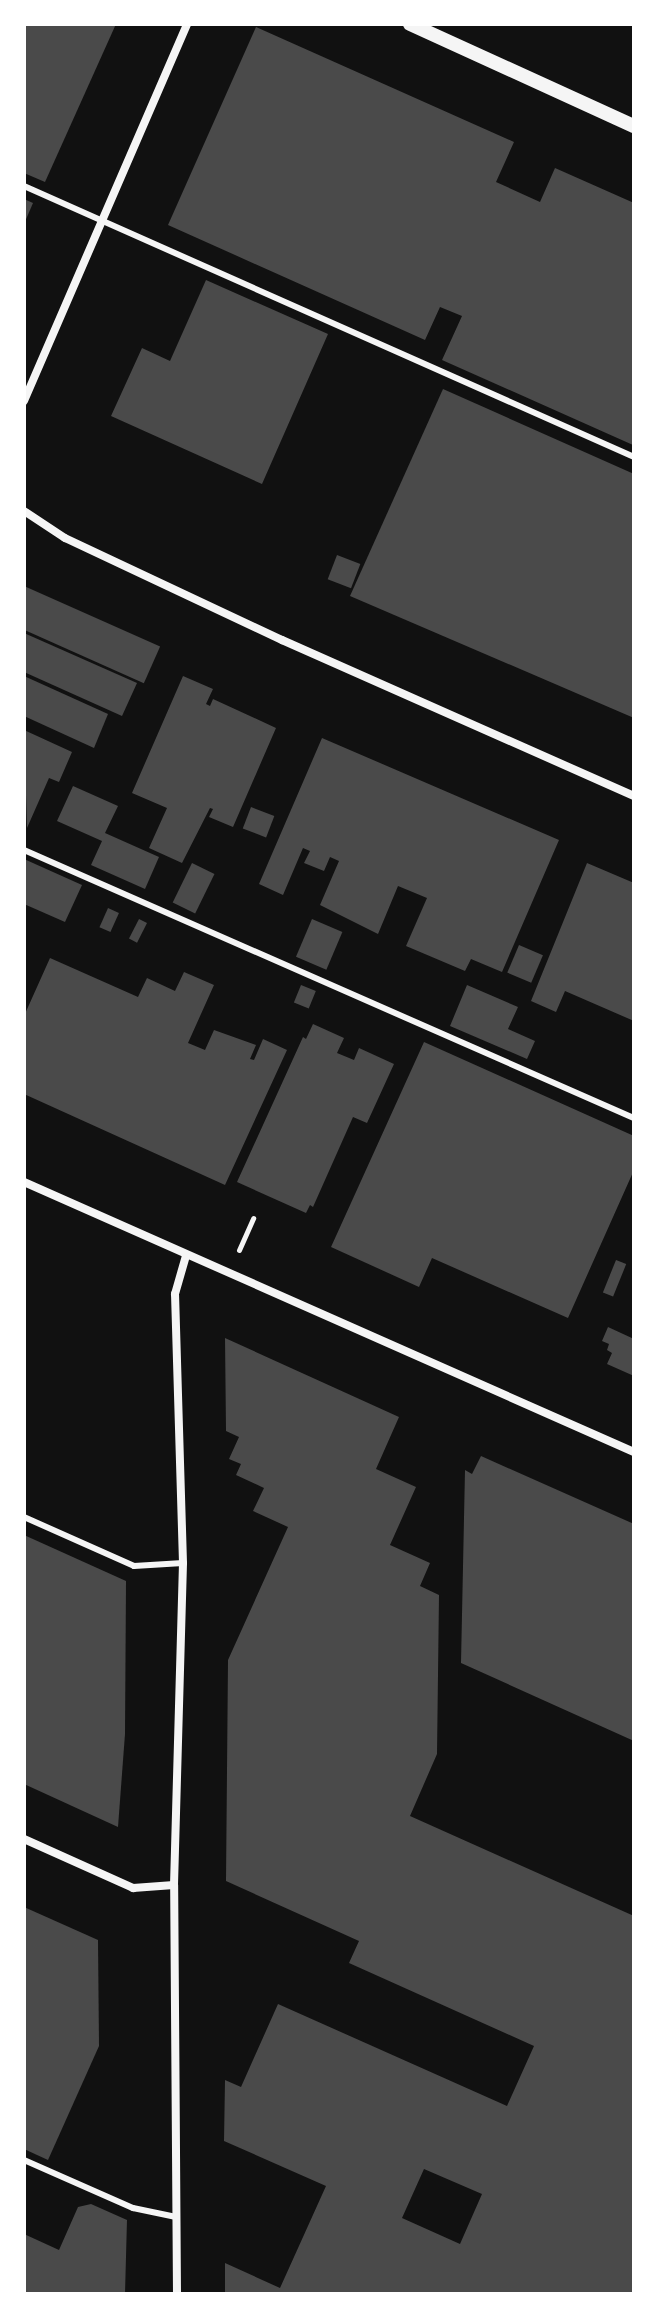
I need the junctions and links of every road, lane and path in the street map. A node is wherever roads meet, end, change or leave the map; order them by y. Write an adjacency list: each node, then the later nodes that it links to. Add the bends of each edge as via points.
1 (187, 24): 5 (street)
2 (410, 24): 3 (street)
3 (634, 126)
4 (24, 186): 5 (lane)
5 (100, 219): 6 (street); 7 (lane)
6 (24, 401)
7 (634, 457)
8 (24, 511): 9 (street, via 65,538 282,640)
9 (634, 796)
10 (24, 850): 11 (lane)
11 (634, 1118)
12 (24, 1182): 14 (street)
13 (253, 1218): 15 (path)
14 (186, 1256): 15 (street); 18 (street, via 175,1294)
15 (229, 1272): 16 (street)
16 (634, 1452)
17 (24, 1517): 18 (lane, via 134,1566)
18 (183, 1563): 20 (street)
19 (24, 1839): 20 (street, via 133,1888)
20 (174, 1885): 22 (street)
21 (24, 2160): 22 (lane, via 133,2208)
22 (176, 2217): 23 (street)
23 (177, 2294)

